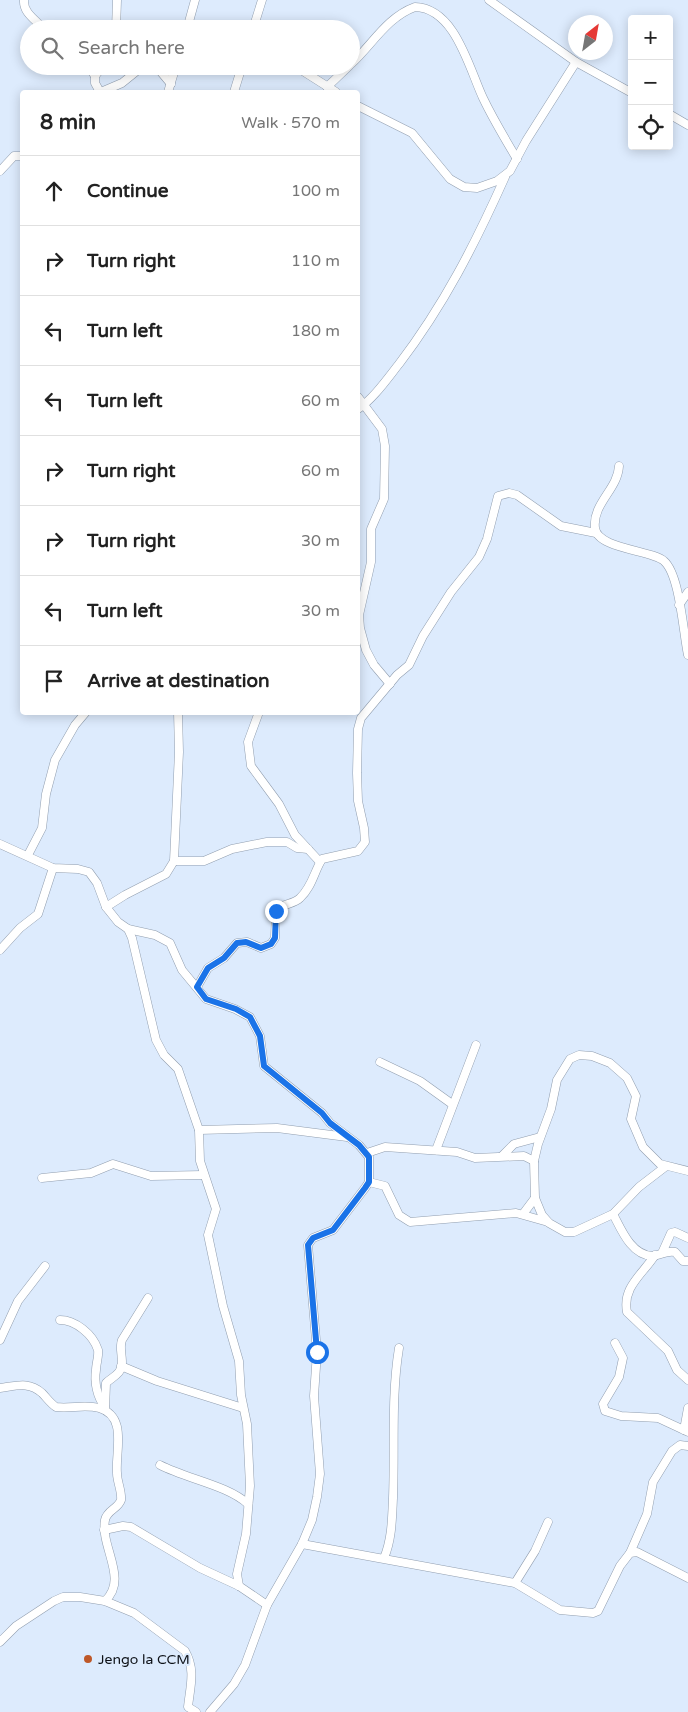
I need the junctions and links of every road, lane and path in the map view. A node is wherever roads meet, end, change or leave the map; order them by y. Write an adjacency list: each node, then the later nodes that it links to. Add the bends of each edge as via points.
1 (24, 0): 6 (street, via 26,12)
2 (117, 0): 7 (street)
3 (195, 0): 8 (street)
4 (262, 0): 9 (street)
5 (489, 0): 11 (street)
6 (34, 20)
7 (116, 20)
8 (189, 20)
9 (256, 20)
10 (360, 54): 31 (street, via 402,14 415,7 432,12 456,36 490,112)
11 (576, 62): 26 (street); 31 (street)
12 (131, 75): 22 (street)
13 (164, 75): 19 (street)
14 (174, 75): 19 (street)
15 (239, 75): 24 (street)
16 (309, 75): 20 (street)
17 (340, 75): 20 (street)
18 (95, 76): 21 (street)
19 (171, 84): 23 (street)
20 (327, 87): 25 (street)
21 (100, 90)
22 (106, 90)
23 (169, 90)
24 (235, 90)
25 (332, 90)
26 (628, 91)
27 (360, 107): 33 (street, via 412,133 446,174 464,187 490,185)
28 (673, 117): 29 (street)
29 (688, 126)
30 (20, 156): 32 (street, via 14,156)
31 (517, 159): 33 (street)
32 (0, 171)
33 (505, 177): 34 (street, via 477,241 428,325 382,385)
34 (360, 407): 40 (street, via 382,429 385,456 384,499 371,529 371,562 360,628 370,657)
35 (619, 466): 36 (street, via 618,477 602,501 595,523)
36 (596, 533): 38 (street, via 611,543 664,560 677,581); 40 (street, via 561,526 517,495 500,495 479,557 451,592 409,665)
37 (688, 592): 38 (street)
38 (679, 605): 39 (street)
39 (688, 655)
40 (390, 684): 48 (street, via 364,713 358,729 358,801 364,842 358,851 324,857)
41 (83, 715): 46 (street, via 55,760 42,828)
42 (178, 715): 47 (street)
43 (258, 715): 45 (street, via 248,742 251,766 279,804 290,828)
44 (0, 844): 46 (street)
45 (308, 849): 47 (street, via 297,848 287,842 267,842 232,849 204,861); 48 (street)
46 (28, 855): 49 (street)
47 (174, 861): 50 (street, via 166,874 124,894)
48 (320, 862): 53 (street, via 304,895 276,911 275,938 271,944 261,948 246,942 237,943 224,958 208,968)
49 (53, 868): 50 (street, via 89,872); 52 (street, via 38,914)
50 (106, 907): 51 (street)
51 (128, 929): 53 (street, via 155,935 170,943 182,970); 57 (street, via 156,1040 164,1055 178,1069)
52 (0, 950)
53 (197, 987): 58 (street, via 206,999 250,1017 260,1036 264,1066)
54 (476, 1045): 56 (street)
55 (380, 1062): 56 (street, via 420,1082)
56 (452, 1104): 60 (street)
57 (199, 1130): 58 (street, via 277,1128); 66 (street)
58 (347, 1137): 61 (street)
59 (540, 1137): 62 (street, via 514,1144); 63 (street); 64 (street, via 561,1070 575,1056 592,1056 610,1063 627,1078 636,1096 631,1119 639,1140 655,1161)
60 (436, 1150): 61 (street, via 385,1147); 62 (street, via 475,1158)
61 (367, 1153): 68 (street)
62 (502, 1156): 63 (street, via 524,1156)
63 (534, 1161): 69 (street)
64 (665, 1167): 65 (street); 71 (street, via 639,1186)
65 (688, 1171)
66 (203, 1175): 67 (street, via 151,1176 113,1164 91,1173); 86 (street, via 216,1209 208,1235 239,1361)
67 (42, 1178)
68 (369, 1182): 70 (street, via 384,1186 399,1215 410,1222); 94 (street, via 340,1222 326,1234 310,1240 308,1245 317,1352 314,1396 320,1474 312,1520)
69 (535, 1198): 70 (street); 72 (street, via 542,1215)
70 (523, 1214): 72 (street)
71 (613, 1214): 72 (street, via 574,1232 565,1232); 74 (street, via 633,1247)
72 (550, 1223)
73 (688, 1238): 74 (street, via 671,1233)
74 (658, 1254): 75 (street, via 674,1252); 83 (street, via 634,1279 625,1304 627,1312 668,1351 677,1370)
75 (688, 1261)
76 (45, 1266): 79 (street, via 18,1301)
77 (148, 1298): 82 (street, via 122,1340)
78 (60, 1320): 85 (street, via 78,1325 96,1347 95,1379)
79 (0, 1340)
80 (615, 1343): 88 (street, via 624,1358 619,1377 602,1404 605,1411 621,1416 658,1418)
81 (399, 1348): 96 (street, via 394,1388 391,1538)
82 (122, 1366): 85 (street, via 106,1383); 86 (street, via 142,1376)
83 (688, 1380)
84 (0, 1388): 85 (street, via 21,1384 38,1390 56,1407)
85 (105, 1408): 93 (street, via 118,1428 117,1473 122,1494 120,1504 106,1516)
86 (243, 1408): 91 (street, via 249,1462)
87 (688, 1408): 88 (street)
88 (686, 1431)
89 (688, 1446): 95 (street, via 680,1445 672,1451 653,1482 647,1514)
90 (160, 1464): 91 (street, via 235,1494)
91 (248, 1504): 99 (street)
92 (548, 1522): 98 (street)
93 (104, 1530): 99 (street, via 132,1527 200,1568); 100 (street, via 115,1585)
94 (302, 1544): 96 (street); 101 (street)
95 (630, 1553): 97 (street, via 637,1552); 98 (street, via 620,1566 601,1608 592,1613 560,1610)
96 (384, 1558): 98 (street)
97 (688, 1578)
98 (515, 1583)
99 (239, 1586): 101 (street)
100 (105, 1601): 102 (street, via 63,1597 16,1626); 103 (street, via 134,1613 185,1652 192,1675 188,1707)
101 (266, 1605): 104 (street, via 245,1666)
102 (0, 1642)
103 (196, 1712)
104 (210, 1712)

